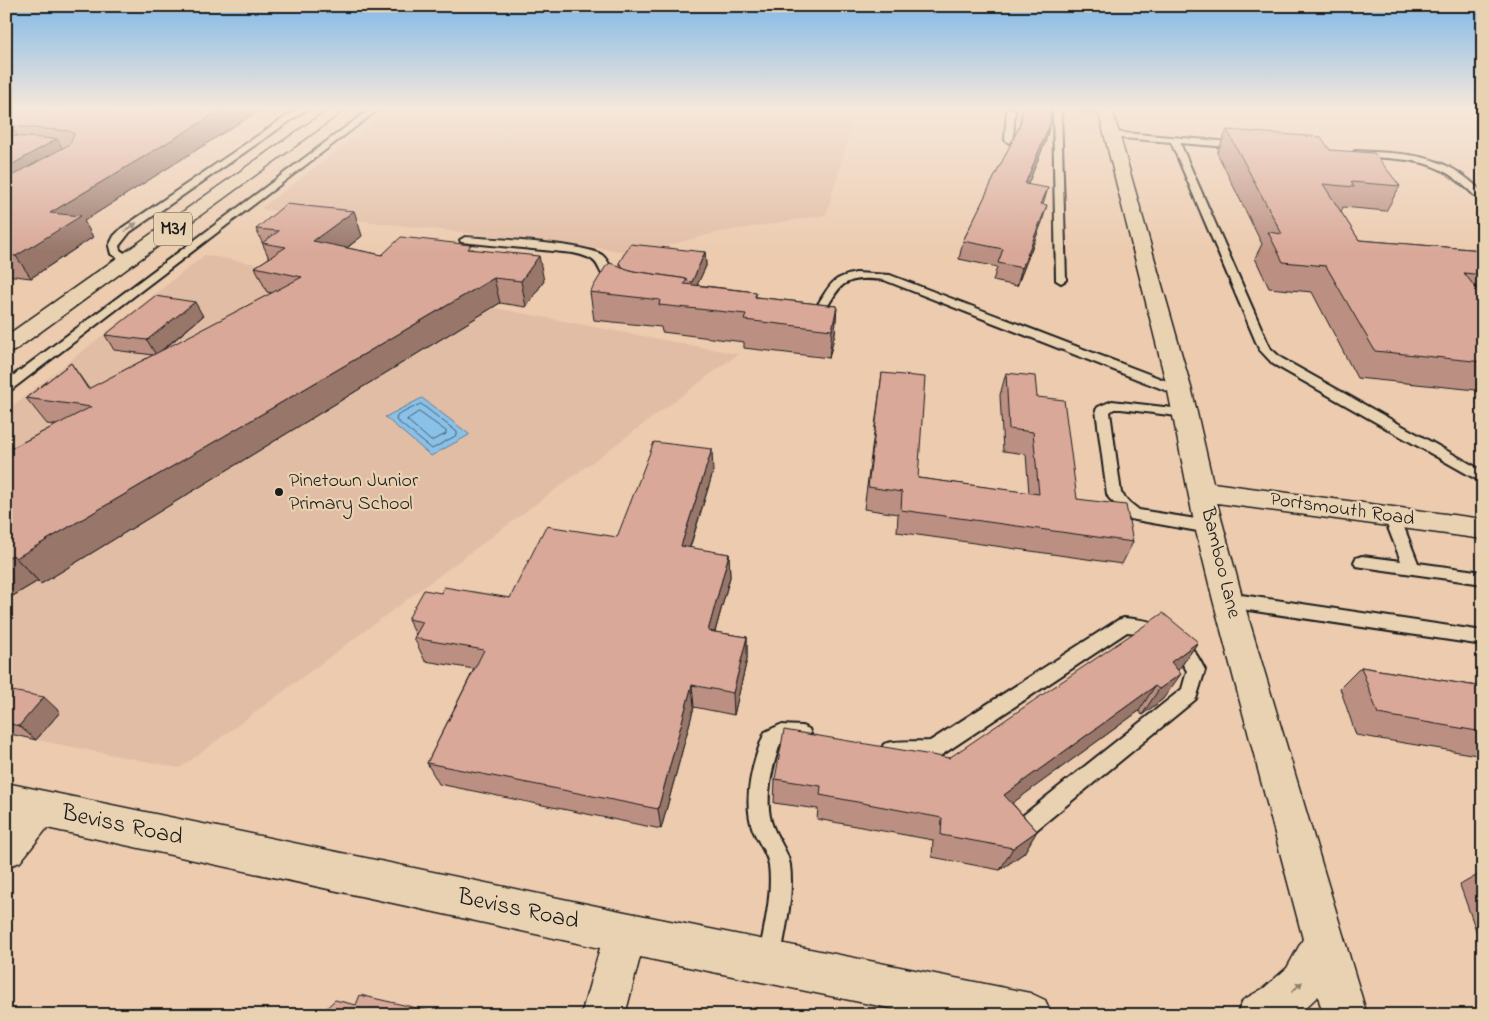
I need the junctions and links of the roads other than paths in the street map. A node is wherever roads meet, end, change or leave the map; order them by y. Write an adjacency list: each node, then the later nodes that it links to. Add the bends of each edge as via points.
1 (233, 157): 10 (lane, one-way to 1, via 115,252 118,238)
2 (273, 157): 10 (street, M31)
3 (312, 157): 15 (lane)
4 (1058, 157): 11 (lane)
5 (1113, 157): 16 (street, Bamboo Lane)
6 (1182, 157): 17 (lane, via 1265,349 1277,361)
7 (1390, 157): 8 (lane, via 1437,165 1461,177)
8 (1483, 199)
9 (464, 240): 12 (lane, via 592,254 600,259 611,280)
10 (130, 260): 14 (street, M31)
11 (1061, 280)
12 (626, 290)
13 (794, 318): 16 (lane, via 808,318 822,308 837,284 871,275 886,278)
14 (6, 346)
15 (6, 387)
16 (1183, 402): 18 (street, Bamboo Lane); 20 (lane, via 1112,405 1103,410 1114,494 1135,515)
17 (1483, 478)
18 (1202, 490): 19 (street, Portsmouth Road); 20 (street, Bamboo Lane)
19 (1392, 517): 21 (street, Portsmouth Road); 23 (lane)
20 (1209, 527): 25 (street, Bamboo Lane)
21 (1483, 529)
22 (1362, 562): 23 (lane)
23 (1412, 568): 24 (lane)
24 (1483, 578)
25 (1228, 600): 26 (lane); 33 (street, Bamboo Lane)
26 (1483, 638)
27 (817, 738): 34 (lane, via 780,734 772,738 766,753 758,806 764,828 777,852 780,874)
28 (874, 747): 30 (lane, via 902,752 933,750 1124,625 1167,632 1184,649 1196,670 1190,693)
29 (23, 805): 31 (street); 32 (street, Beviss Road)
30 (1028, 824)
31 (6, 848)
32 (626, 933): 34 (street, Beviss Road); 35 (street)
33 (1324, 940): 37 (street, one-way to 33, via 1279,1004 1302,983); 38 (street, Bamboo Lane)
34 (769, 961): 36 (street, Beviss Road)
35 (603, 1015)
36 (1030, 1015)
37 (1258, 1015)
38 (1345, 1015)

